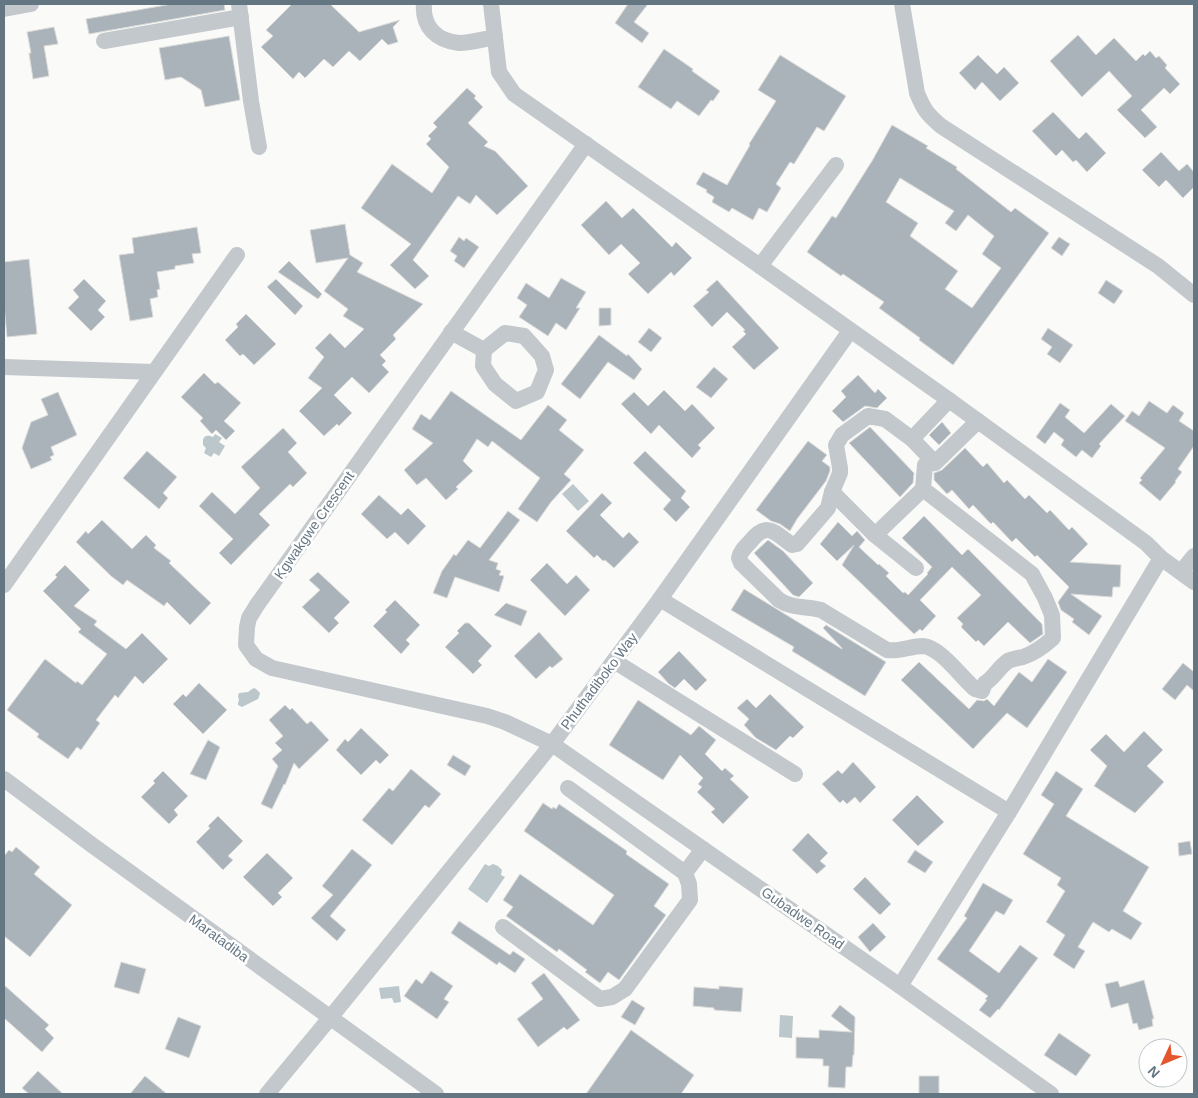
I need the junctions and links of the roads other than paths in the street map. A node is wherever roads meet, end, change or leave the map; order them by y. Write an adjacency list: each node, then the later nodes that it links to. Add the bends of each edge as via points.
1 (31, 4): 5 (street)
2 (424, 4): 7 (street, via 428,24 434,34 447,41 461,43)
3 (491, 4): 7 (street)
4 (902, 4): 14 (street, via 917,93 928,116 1158,266)
5 (4, 8)
6 (240, 10): 8 (street); 10 (street)
7 (495, 37): 9 (street, via 499,72 514,94)
8 (104, 41)
9 (586, 144): 13 (street); 16 (street, Kgwakgwe Crescent)
10 (258, 147)
11 (836, 165): 13 (street)
12 (237, 255): 19 (street)
13 (760, 266): 15 (street)
14 (1194, 295)
15 (850, 331): 20 (street); 33 (street, Phuthadiboko Way)
16 (451, 332): 17 (street); 35 (street, Kgwakgwe Crescent, via 257,605 249,618 246,645 256,659 272,668 487,716)
17 (484, 350)
18 (4, 367): 19 (street)
19 (154, 372): 32 (street)
20 (949, 400): 21 (street); 22 (street)
21 (978, 421): 23 (street); 28 (street, via 1146,543)
22 (912, 439): 23 (street); 25 (street, via 885,419 868,416 842,435 836,445 840,473)
23 (935, 463): 24 (street, via 925,465)
24 (923, 489): 25 (street, via 1032,574 1052,615 1052,638 1043,648 1009,660 985,683 982,691 975,689 930,648 887,650 822,610 785,604 741,563 740,554 760,532 770,530 792,545 797,544 828,508); 26 (street)
25 (832, 492): 26 (street)
26 (875, 535): 29 (street)
27 (1194, 556): 30 (street)
28 (1161, 558): 30 (street); 39 (street)
29 (916, 568)
30 (1181, 572): 31 (street)
31 (1194, 582)
32 (4, 585)
33 (660, 599): 34 (street, Phuthadiboko Way); 39 (street)
34 (614, 661): 35 (street, Phuthadiboko Way); 36 (street)
35 (552, 744): 40 (street, Gubadwe Road); 44 (street, Phuthadiboko Way)
36 (795, 774)
37 (6, 787): 44 (street, Maratadiba)
38 (568, 788): 41 (street)
39 (1009, 812): 43 (street)
40 (703, 849): 41 (street); 43 (street, Gubadwe Road)
41 (685, 873): 42 (street, via 690,900 625,989 612,997 600,999)
42 (503, 927)
43 (900, 986): 47 (street, Gubadwe Road)
44 (330, 1018): 45 (street, Phuthadiboko Way); 46 (street, Maratadiba)
45 (267, 1094)
46 (436, 1094)
47 (1052, 1094)

